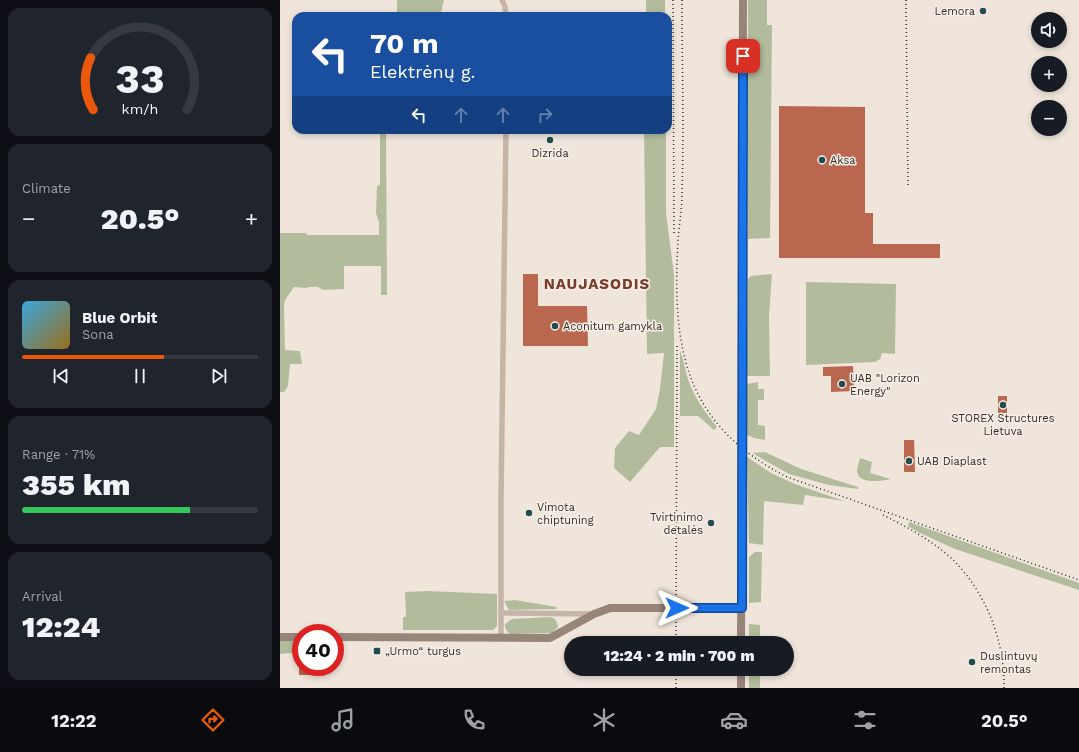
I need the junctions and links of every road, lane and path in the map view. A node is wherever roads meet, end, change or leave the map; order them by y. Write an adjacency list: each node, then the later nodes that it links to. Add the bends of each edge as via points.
1 (502, 0): 3 (street)
2 (743, 0): 5 (street)
3 (506, 12)
4 (506, 134): 6 (street)
5 (742, 608): 7 (street, via 614,607); 8 (street)
6 (502, 613): 7 (street); 12 (street)
7 (594, 614): 12 (street, via 550,638)
8 (742, 636)
9 (280, 637): 10 (street)
10 (292, 637)
11 (344, 637): 12 (street)
12 (502, 638)
13 (741, 676): 14 (street)
14 (741, 688)

